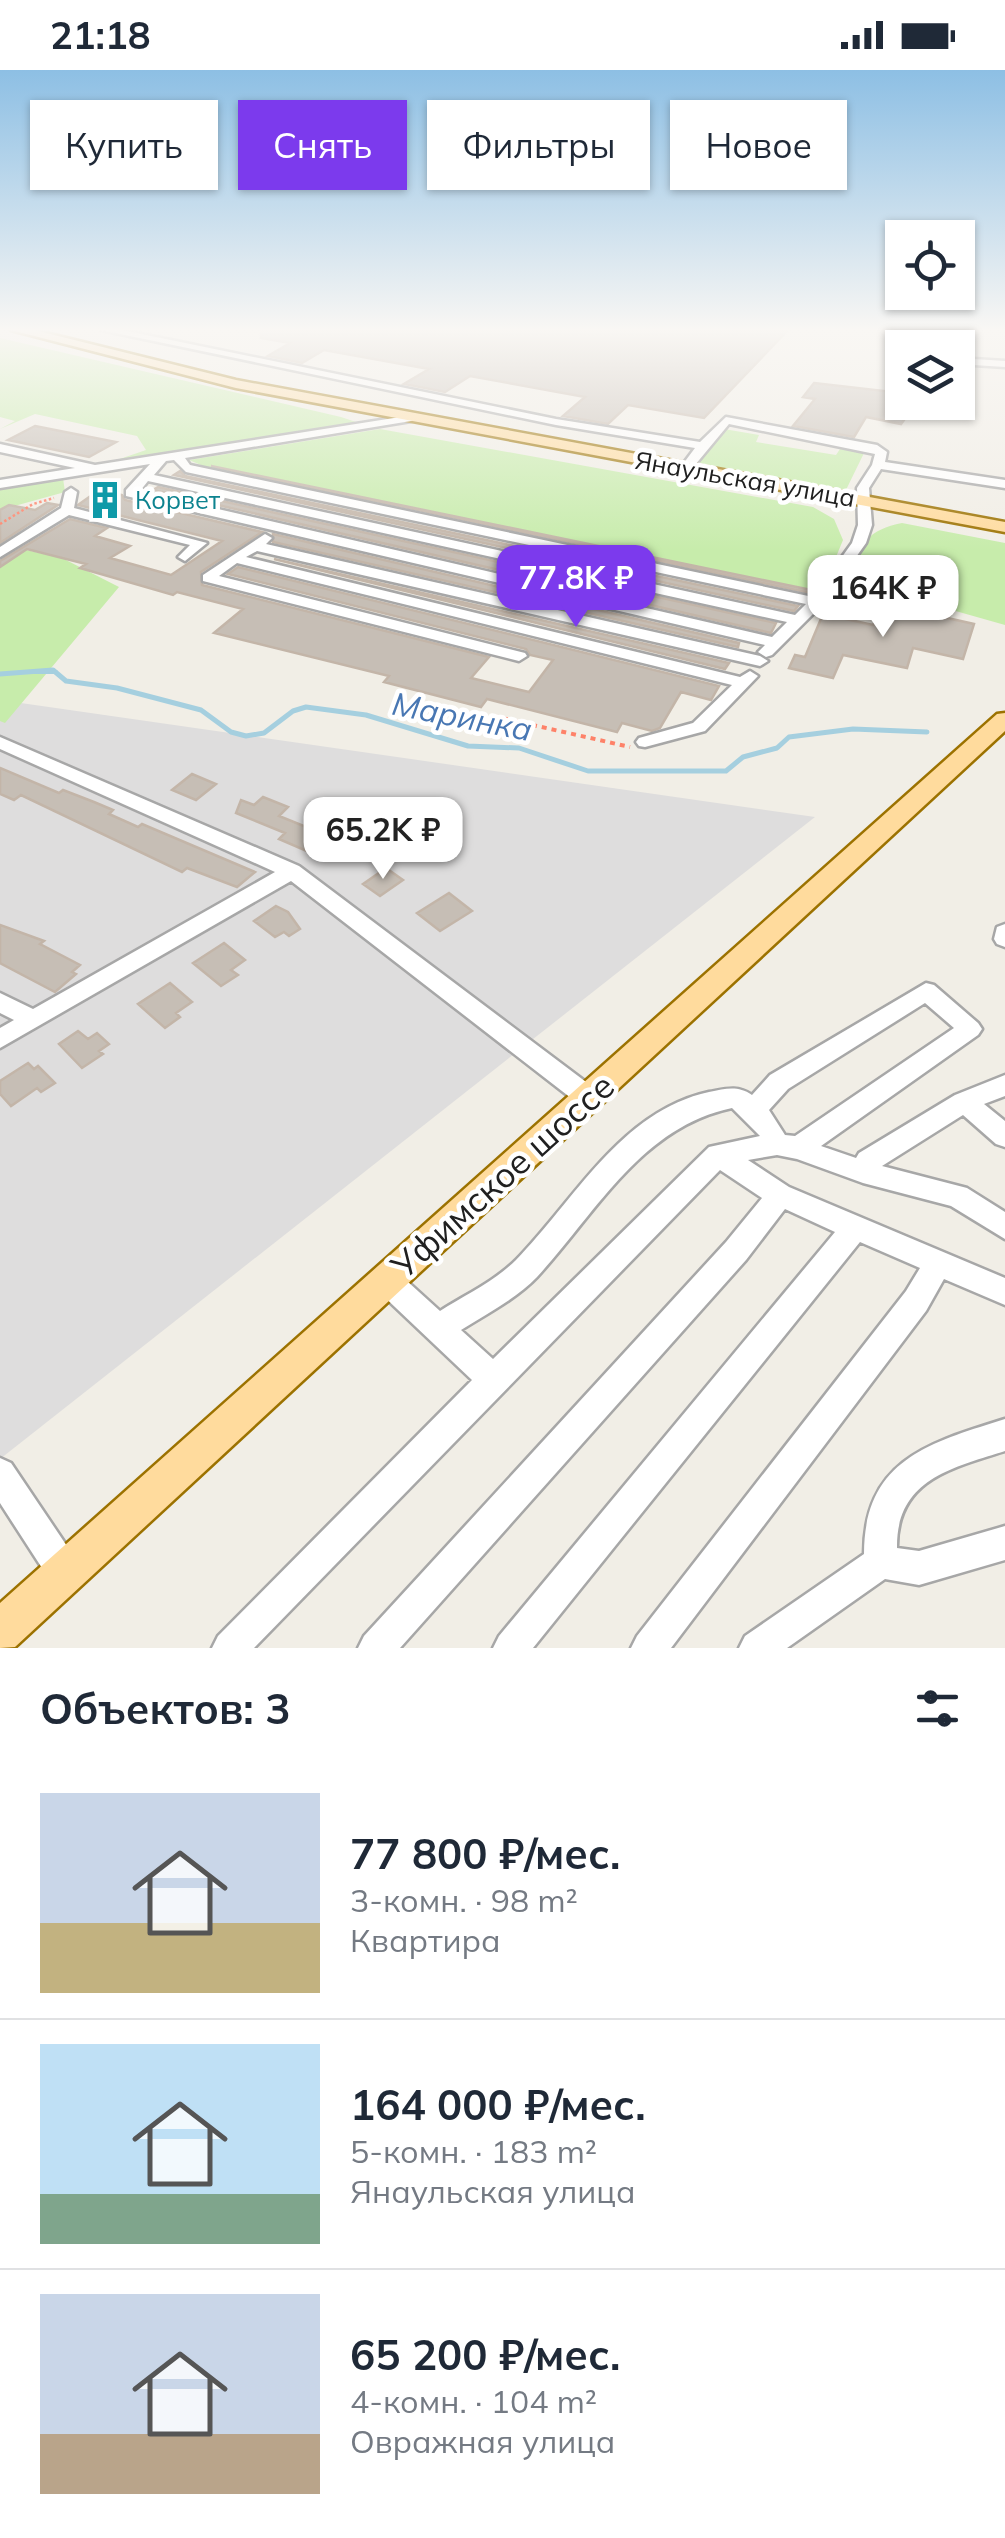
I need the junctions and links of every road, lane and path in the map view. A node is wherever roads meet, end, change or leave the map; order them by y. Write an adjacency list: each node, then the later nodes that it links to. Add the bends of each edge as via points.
1 (341, 404): 3 (main road, Янаульская улица)
2 (466, 404): 4 (street)
3 (413, 418): 6 (street); 9 (main road, Янаульская улица)
4 (703, 446): 8 (street, via 726,420 873,448 881,452); 9 (street)
5 (0, 448): 10 (street)
6 (177, 456): 7 (street); 26 (street, via 186,468)
7 (160, 459): 10 (street); 12 (street)
8 (878, 465): 13 (street); 17 (street, via 868,475)
9 (686, 468): 17 (main road, Янаульская улица)
10 (96, 469): 14 (street)
11 (1005, 473): 13 (street)
12 (145, 477): 21 (street, via 131,494); 27 (street)
13 (963, 479): 15 (street)
14 (0, 484)
15 (1005, 484)
16 (71, 492): 18 (street); 19 (path)
17 (864, 501): 20 (main road, Янаульская улица); 26 (street, via 860,543)
18 (67, 510): 23 (street); 24 (street, via 200,543)
19 (0, 524)
20 (1005, 527)
21 (278, 528): 22 (street); 28 (street)
22 (255, 546): 25 (street); 30 (street)
23 (0, 553)
24 (185, 557)
25 (234, 558): 29 (street, via 208,578); 31 (street)
26 (816, 602): 27 (street)
27 (798, 620): 28 (street)
28 (774, 642): 30 (street)
29 (519, 656)
30 (760, 660): 31 (street)
31 (745, 683): 35 (street, via 699,727)
32 (493, 716): 35 (path, via 631,747)
33 (1005, 719): 41 (main road, Уфимское шоссе)
34 (0, 742): 36 (street)
35 (645, 742)
36 (292, 871): 38 (street); 41 (street)
37 (0, 1002): 38 (street)
38 (32, 1019): 39 (street)
39 (0, 1039)
40 (1005, 1085): 42 (street)
41 (589, 1098): 52 (main road, Уфимское шоссе)
42 (964, 1102): 44 (street); 47 (street, via 868,1161)
43 (754, 1110): 45 (street); 45 (street, via 779,1082 926,991 970,1030); 54 (street, via 736,1097 720,1098 668,1119 582,1197 525,1272)
44 (1005, 1136)
45 (787, 1146): 46 (street); 47 (street)
46 (718, 1155): 48 (street); 55 (street)
47 (863, 1172): 49 (street, via 958,1196)
48 (780, 1195): 50 (street); 63 (street)
49 (1005, 1227)
50 (855, 1228): 51 (street); 64 (street)
51 (938, 1263): 53 (street); 65 (street, via 916,1301)
52 (387, 1281): 54 (street); 60 (main road, Уфимское шоссе)
53 (1005, 1292)
54 (438, 1329): 55 (street)
55 (493, 1380): 62 (street)
56 (1005, 1435): 59 (street, via 930,1459 905,1478 878,1531)
57 (0, 1474): 60 (street)
58 (1005, 1543): 59 (street, via 919,1568)
59 (881, 1562): 66 (street)
60 (65, 1572): 61 (main road, Уфимское шоссе)
61 (0, 1632)
62 (230, 1648)
63 (376, 1648)
64 (511, 1648)
65 (649, 1648)
66 (757, 1648)

